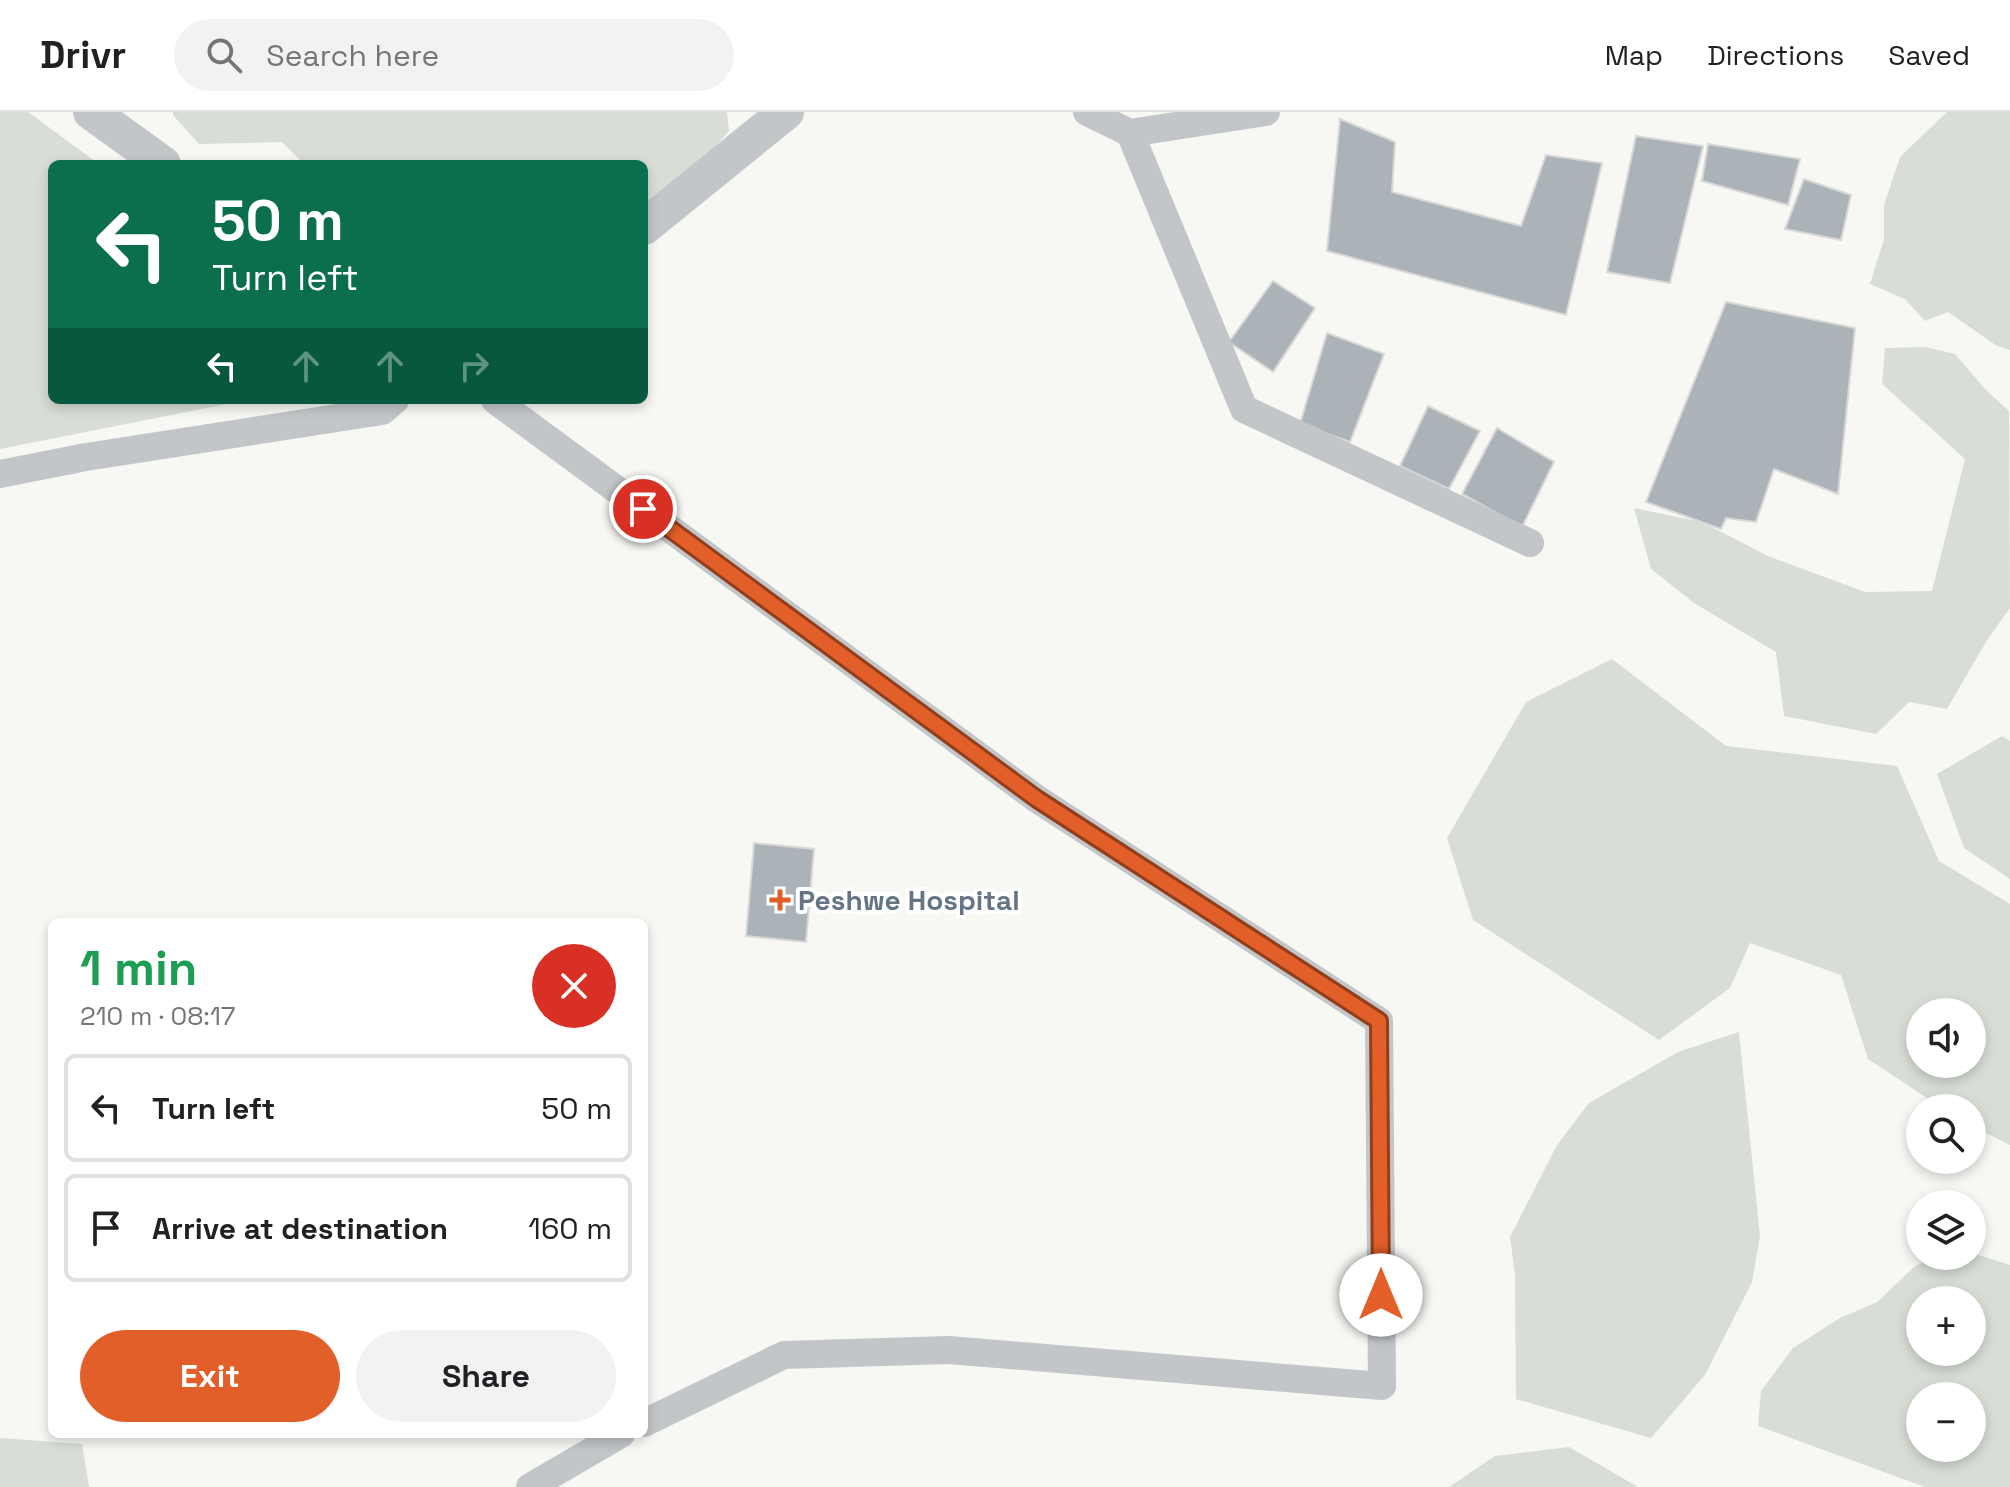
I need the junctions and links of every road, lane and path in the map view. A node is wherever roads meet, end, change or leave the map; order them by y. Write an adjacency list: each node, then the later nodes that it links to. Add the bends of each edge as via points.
1 (91, 112): 6 (street)
2 (786, 112): 7 (street)
3 (1087, 112): 5 (street)
4 (1266, 112): 5 (street)
5 (1130, 133): 11 (street, via 1244,409)
6 (157, 160)
7 (648, 224)
8 (390, 404): 10 (street, via 382,411)
9 (500, 404): 12 (street, via 1037,799 1379,1021 1382,1386 949,1350 784,1355)
10 (0, 474)
11 (1530, 543)
12 (648, 1421)
13 (614, 1438): 14 (street)
14 (530, 1487)

